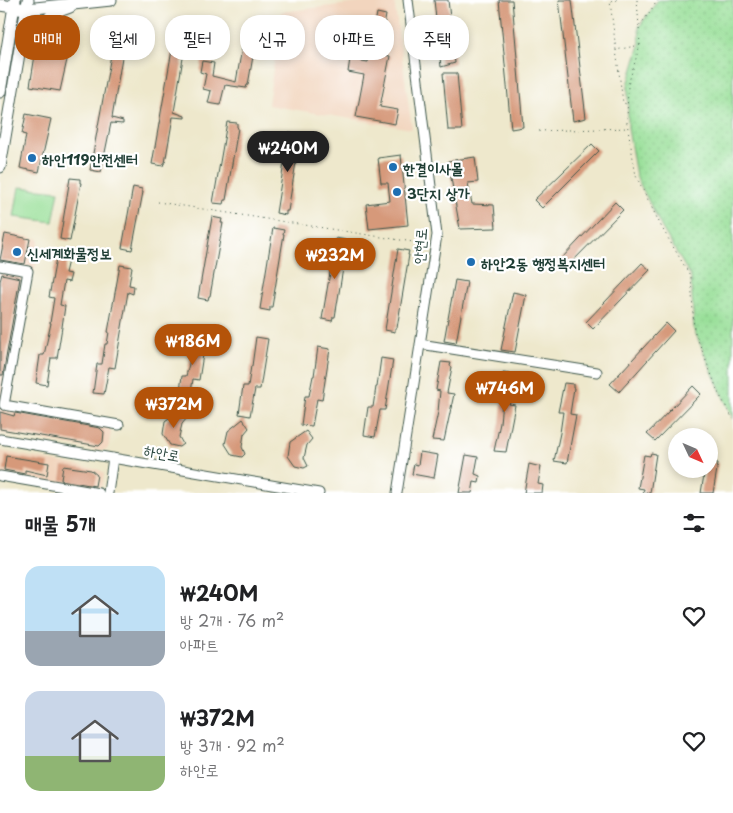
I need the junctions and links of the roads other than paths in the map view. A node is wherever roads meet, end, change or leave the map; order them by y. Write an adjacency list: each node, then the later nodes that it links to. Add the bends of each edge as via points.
1 (111, 0): 3 (main road)
2 (408, 0): 14 (street, 안현로, via 437,235)
3 (77, 2): 5 (main road); 7 (main road)
4 (15, 4): 5 (main road); 6 (main road); 9 (main road)
5 (27, 4)
6 (0, 5)
7 (54, 15)
8 (0, 34): 9 (main road)
9 (7, 50): 11 (main road)
10 (18, 60): 12 (main road)
11 (0, 92)
12 (0, 167)
13 (0, 266): 16 (street, via 28,271 4,405)
14 (420, 344): 15 (street); 23 (street, 안현로)
15 (597, 372)
16 (119, 425)
17 (0, 439): 18 (street, 하안로)
18 (114, 458): 21 (street); 22 (street, 하안로)
19 (0, 476): 20 (street)
20 (99, 493)
21 (108, 493)
22 (320, 493)
23 (397, 493)

